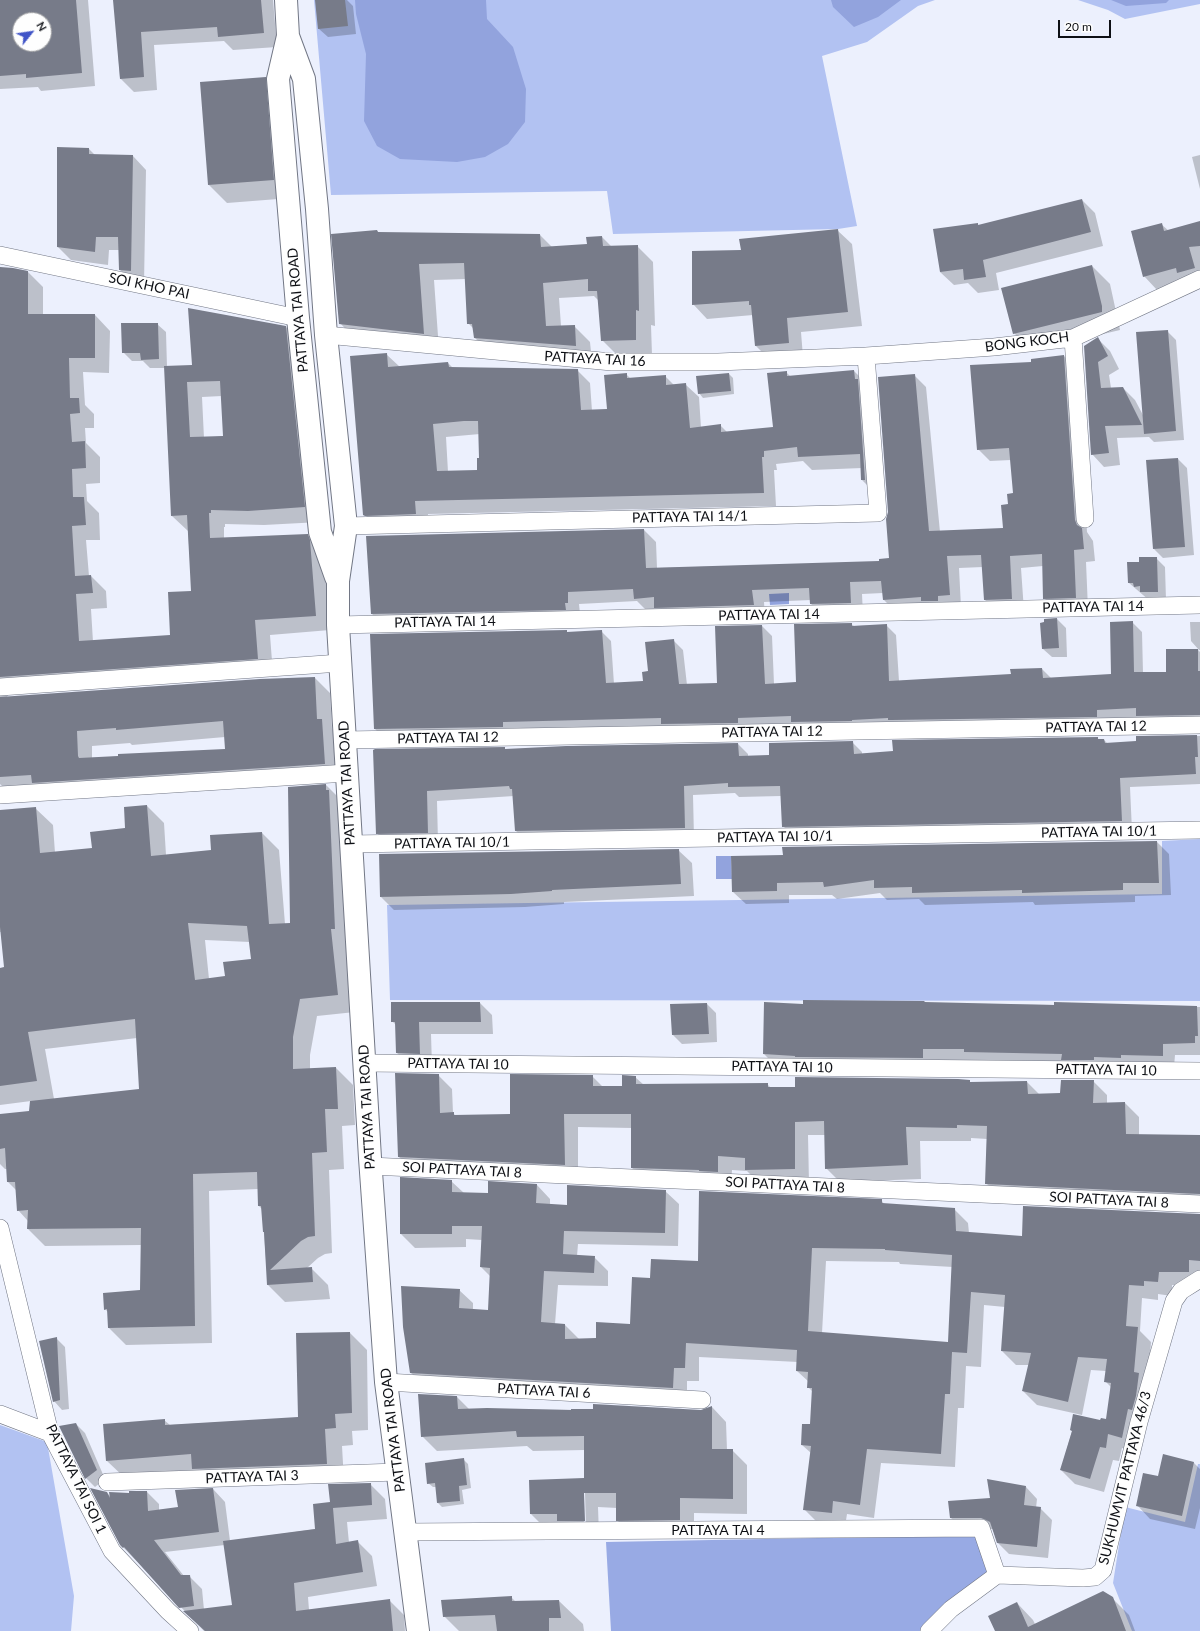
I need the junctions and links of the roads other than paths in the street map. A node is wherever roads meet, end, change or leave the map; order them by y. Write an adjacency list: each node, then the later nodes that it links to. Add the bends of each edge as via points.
1 (286, 0): 2 (main road, PATTAYA TAI ROAD)
2 (288, 36): 5 (main road, PATTAYA TAI ROAD, via 278,79); 6 (main road, PATTAYA TAI ROAD, via 304,79)
3 (0, 255): 5 (street, SOI KHO PAI)
4 (1200, 278): 7 (street, BONG KOCH)
5 (298, 318): 11 (main road, PATTAYA TAI ROAD, via 320,532)
6 (326, 335): 8 (street, PATTAYA TAI 16, via 612,362 718,362); 10 (main road, PATTAYA TAI ROAD)
7 (1073, 338): 8 (street, BONG KOCH, via 994,347); 9 (street)
8 (866, 356): 10 (street, PATTAYA TAI 14/1, via 878,512)
9 (1085, 519)
10 (346, 526): 11 (main road, PATTAYA TAI ROAD)
11 (338, 581): 13 (main road, PATTAYA TAI ROAD)
12 (1200, 605): 13 (street, PATTAYA TAI 14)
13 (338, 625): 14 (main road, PATTAYA TAI ROAD)
14 (340, 664): 15 (street); 17 (main road, PATTAYA TAI ROAD)
15 (0, 687)
16 (1200, 725): 17 (street, PATTAYA TAI 12)
17 (345, 740): 18 (main road, PATTAYA TAI ROAD)
18 (347, 773): 19 (street); 21 (main road, PATTAYA TAI ROAD)
19 (0, 795)
20 (1200, 830): 21 (street, PATTAYA TAI 10/1)
21 (351, 844): 22 (main road, PATTAYA TAI ROAD)
22 (364, 1063): 23 (street, PATTAYA TAI 10); 24 (main road, PATTAYA TAI ROAD)
23 (1200, 1070)
24 (370, 1166): 25 (street, SOI PATTAYA TAI 8); 28 (main road, PATTAYA TAI ROAD)
25 (1200, 1204)
26 (0, 1228): 31 (street, PATTAYA TAI SOI 1)
27 (1200, 1279): 35 (street, SUKHUMVIT PATTAYA 46/3, via 1181,1291 1174,1301 1139,1422 1103,1570 1095,1577 1082,1578)
28 (386, 1382): 29 (street, PATTAYA TAI 6); 32 (main road, PATTAYA TAI ROAD)
29 (702, 1400)
30 (0, 1414): 31 (street)
31 (50, 1433): 36 (street, PATTAYA TAI SOI 1, via 112,1551)
32 (397, 1472): 33 (street, PATTAYA TAI 3); 34 (main road, PATTAYA TAI ROAD)
33 (107, 1482)
34 (405, 1532): 35 (street, PATTAYA TAI 4, via 981,1528); 37 (main road, PATTAYA TAI ROAD)
35 (997, 1575): 38 (street, via 951,1609)
36 (190, 1631)
37 (418, 1631)
38 (929, 1631)

